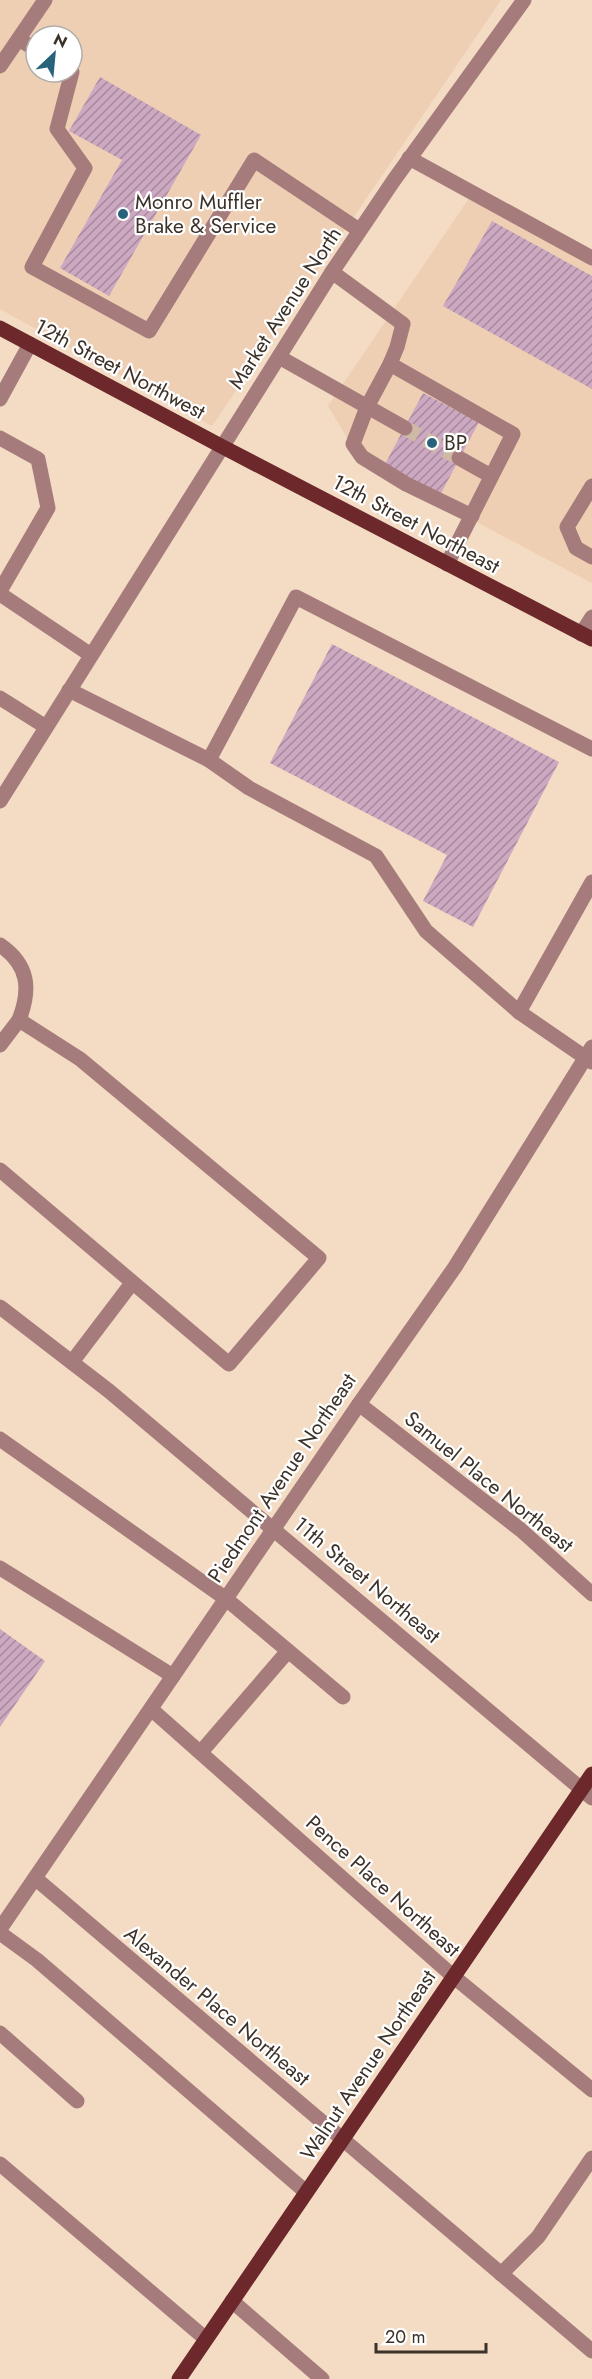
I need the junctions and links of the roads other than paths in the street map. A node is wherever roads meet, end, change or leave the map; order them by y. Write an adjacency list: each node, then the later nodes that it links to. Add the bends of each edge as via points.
1 (45, 0): 3 (street)
2 (524, 0): 7 (street, Market Avenue North)
3 (19, 39): 4 (street); 5 (street)
4 (24, 42)
5 (0, 66)
6 (69, 84): 8 (street, via 57,129 85,168 32,267 129,321 149,331 254,160)
7 (410, 158): 8 (street, Market Avenue North); 9 (street)
8 (359, 230): 10 (street, Market Avenue North)
9 (592, 258)
10 (332, 272): 13 (street, Market Avenue North); 14 (street, via 403,324)
11 (0, 328): 12 (main road, 12th Street Northwest)
12 (30, 344): 15 (street); 19 (main road, 12th Street Northwest)
13 (279, 357): 16 (street); 19 (street, Market Avenue North)
14 (390, 364): 16 (street); 21 (street, via 513,434)
15 (0, 399)
16 (367, 407): 17 (street); 23 (street, via 353,444 362,457)
17 (405, 428)
18 (0, 438): 26 (street, via 38,459 48,508)
19 (221, 447): 25 (main road, 12th Street Northeast); 29 (street, Market Avenue North)
20 (459, 458): 21 (street)
21 (491, 476): 23 (street)
22 (592, 486): 24 (street, via 567,527 576,548)
23 (471, 516): 25 (street)
24 (592, 556)
25 (447, 564): 28 (main road, 12th Street Northeast)
26 (0, 592): 29 (street)
27 (592, 617): 28 (street)
28 (587, 636)
29 (91, 655): 30 (street, Market Avenue North)
30 (69, 690): 32 (street, Market Avenue North); 34 (street)
31 (0, 698): 32 (street)
32 (46, 727): 35 (street, Market Avenue North)
33 (592, 749): 34 (street, via 296,597)
34 (209, 760): 38 (street, via 249,788 376,856 426,931)
35 (0, 801)
36 (592, 882): 38 (street)
37 (0, 945): 39 (street, via 24,970 27,999)
38 (519, 1012): 41 (street)
39 (19, 1020): 40 (street); 43 (street, via 80,1059 319,1258 229,1364)
40 (0, 1045)
41 (589, 1056): 46 (street, Piedmont Avenue Northeast, via 455,1267)
42 (0, 1170): 43 (street)
43 (132, 1283): 45 (street)
44 (0, 1307): 45 (street, 11th Street Northeast)
45 (72, 1362): 48 (street, 11th Street Northeast)
46 (359, 1404): 48 (street, Piedmont Avenue Northeast); 50 (street, Samuel Place Northeast, via 521,1530)
47 (0, 1439): 51 (street)
48 (273, 1529): 51 (street, Piedmont Avenue Northeast); 58 (street, 11th Street Northeast)
49 (0, 1568): 53 (street)
50 (592, 1594)
51 (225, 1598): 52 (street); 53 (street, Piedmont Avenue Northeast)
52 (288, 1651): 54 (street); 56 (street)
53 (173, 1676): 55 (street, Piedmont Avenue Northeast)
54 (343, 1697)
55 (151, 1708): 56 (street, Pence Place Northeast); 59 (street, Piedmont Avenue Northeast)
56 (201, 1752): 61 (street, Pence Place Northeast)
57 (592, 1774): 58 (main road, Walnut Avenue Northeast)
58 (587, 1794): 61 (main road, Walnut Avenue Northeast)
59 (35, 1878): 60 (street, Piedmont Avenue Northeast); 65 (street, Alexander Place Northeast)
60 (0, 1931): 68 (street)
61 (454, 1977): 63 (street, Pence Place Northeast); 65 (main road, Walnut Avenue Northeast)
62 (0, 2033): 64 (street)
63 (592, 2090)
64 (77, 2101)
65 (342, 2139): 68 (main road, Walnut Avenue Northeast); 69 (street, Alexander Place Northeast)
66 (592, 2158): 69 (street, via 538,2237)
67 (0, 2164): 71 (street)
68 (306, 2192): 70 (main road, Walnut Avenue Northeast)
69 (501, 2274): 72 (street, Alexander Place Northeast)
70 (232, 2301): 71 (main road, Walnut Avenue Northeast); 74 (street)
71 (206, 2339): 73 (main road, Walnut Avenue Northeast)
72 (592, 2351)
73 (179, 2379)
74 (322, 2379)

